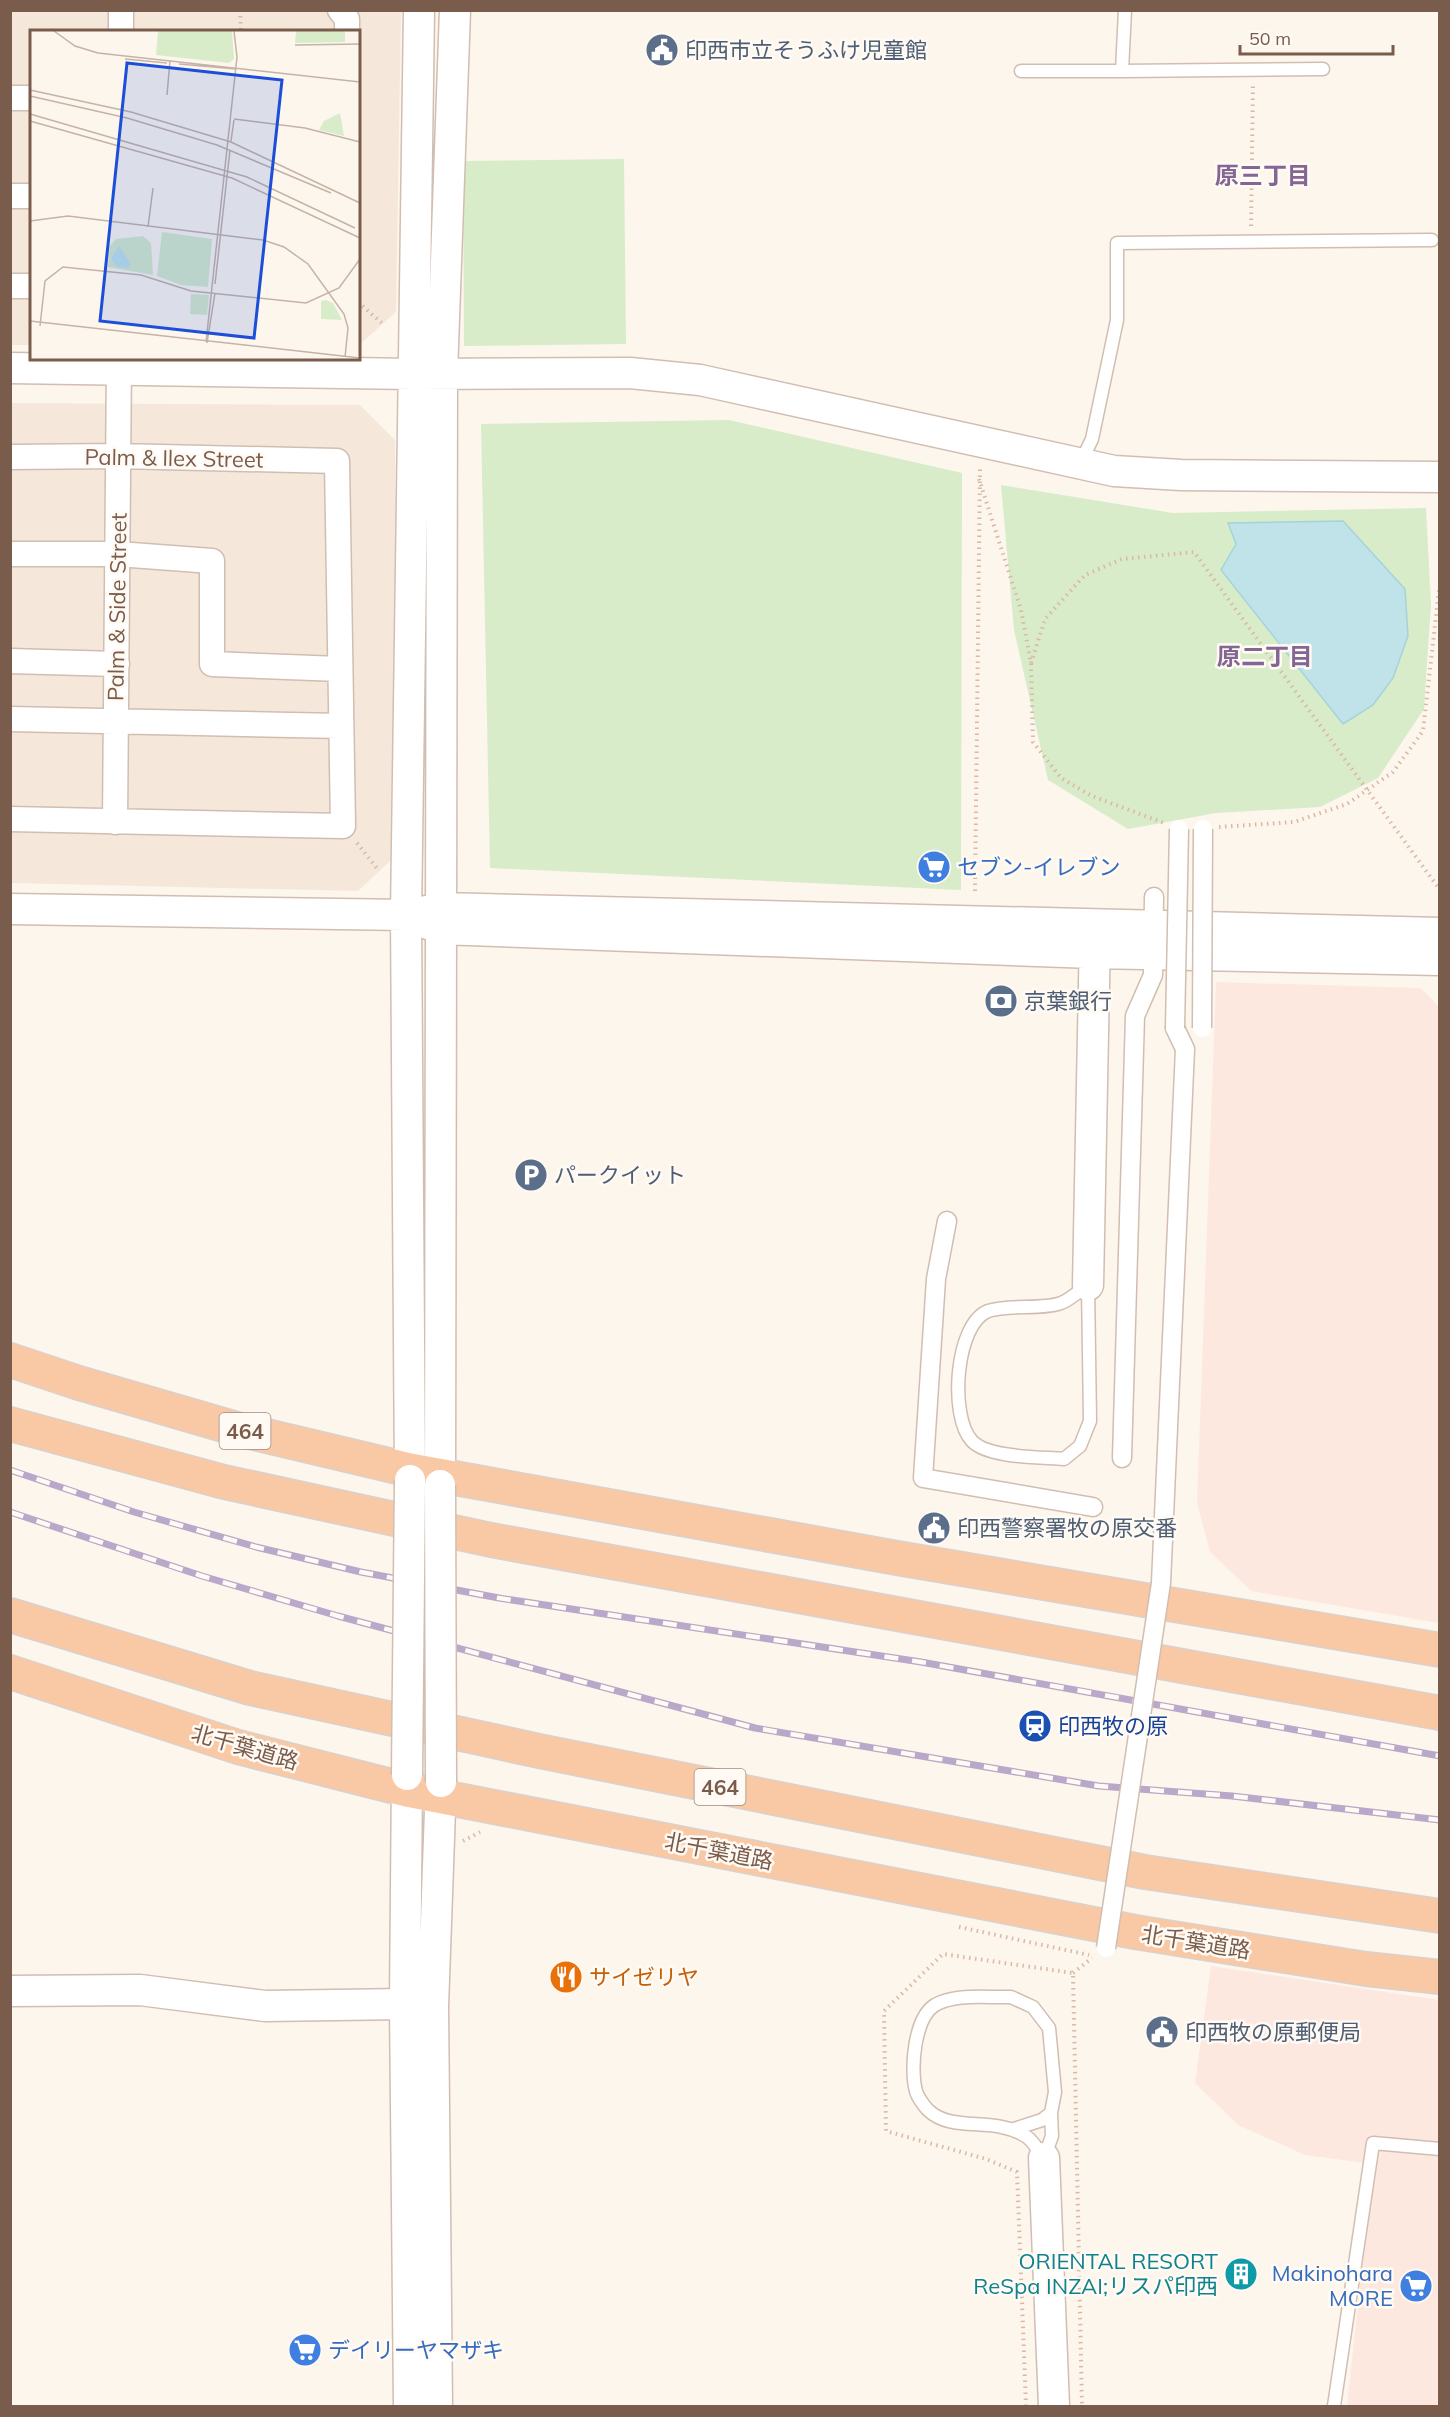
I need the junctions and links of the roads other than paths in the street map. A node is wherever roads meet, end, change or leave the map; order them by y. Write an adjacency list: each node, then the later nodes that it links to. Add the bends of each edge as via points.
1 (121, 10): 6 (street)
2 (340, 10): 7 (street, via 347,19)
3 (419, 10): 20 (street)
4 (455, 10): 20 (street)
5 (1125, 10): 10 (lane)
6 (121, 30)
7 (347, 30)
8 (1323, 69): 10 (lane)
9 (1022, 71): 10 (lane)
10 (1122, 71)
11 (10, 98): 12 (street)
12 (30, 98)
13 (10, 196): 14 (street)
14 (30, 196)
15 (1432, 240): 23 (lane, via 1117,243 1118,320 1092,439)
16 (10, 286): 17 (street)
17 (30, 286)
18 (10, 368): 19 (street)
19 (119, 373): 20 (street); 21 (street, Palm & Side Street)
20 (428, 374): 23 (street, via 630,373 700,380); 37 (street); 38 (street)
21 (118, 456): 22 (street, Palm & Ilex Street); 26 (street, Palm & Side Street); 29 (street, Palm & Ilex Street, via 337,461)
22 (10, 457)
23 (1081, 464): 24 (street, via 1114,471 1181,475)
24 (1440, 477)
25 (10, 554): 26 (street)
26 (118, 554): 28 (street, Palm & Side Street); 29 (street, via 212,561 212,664)
27 (10, 661): 28 (street)
28 (117, 664): 31 (street, Palm & Side Street)
29 (340, 669): 32 (street)
30 (10, 719): 31 (street)
31 (116, 721): 32 (street); 34 (street, Palm & Side Street)
32 (341, 726): 34 (street, via 343,826)
33 (10, 819): 34 (street)
34 (115, 822)
35 (1154, 897): 41 (street)
36 (10, 909): 37 (street)
37 (406, 915): 38 (street); 50 (street)
38 (442, 918): 39 (street); 42 (street); 50 (street)
39 (1095, 924): 41 (street); 42 (street)
40 (1440, 933): 41 (street)
41 (1153, 940): 42 (street); 43 (street); 49 (street, via 1153,975 1135,1016)
42 (1094, 953): 46 (street)
43 (1440, 960)
44 (1185, 1049): 44 (street, bridge, via 1202,1028 1203,829 1179,829 1175,1028); 59 (street, bridge, via 1161,1582)
45 (947, 1221): 51 (street, via 936,1279 923,1478)
46 (1088, 1285): 46 (lane, via 1090,1421 1080,1446 1065,1459 985,1450 970,1439 960,1413 959,1358 972,1323 988,1311 1061,1304)
47 (10, 1360): 50 (highway, 464, via 237,1429)
48 (10, 1424): 55 (highway, 464, via 224,1482 491,1540)
49 (1122, 1458)
50 (425, 1478): 53 (highway, 464); 56 (street, bridge); 57 (street, bridge)
51 (1093, 1507)
52 (10, 1615): 58 (highway, 464, via 250,1688 539,1751 1145,1872)
53 (1440, 1650)
54 (10, 1672): 56 (highway, 北千葉道路, via 238,1747)
55 (1440, 1713)
56 (407, 1783): 57 (highway, 北千葉道路); 64 (street)
57 (441, 1789): 60 (highway, 北千葉道路, via 1136,1932); 70 (street, via 433,2007)
58 (1440, 1916)
59 (1101, 1952)
60 (1366, 1969): 61 (highway); 62 (highway, 北千葉道路)
61 (1440, 1970)
62 (1440, 1977)
63 (10, 1991): 64 (street, via 140,1990 265,2006)
64 (405, 2004): 69 (street)
65 (1051, 2113): 66 (lane); 66 (lane, via 1055,2092 1049,2028 1033,2007 1011,1997 958,1998 933,2006 920,2025 916,2040 916,2092 928,2110 942,2119 1000,2124); 68 (lane, via 1052,2136)
66 (1014, 2129): 68 (lane, via 1029,2139)
67 (1440, 2149): 72 (lane, via 1372,2143)
68 (1044, 2158): 71 (street)
69 (410, 2406)
70 (438, 2406)
71 (1054, 2406)
72 (1334, 2406)

